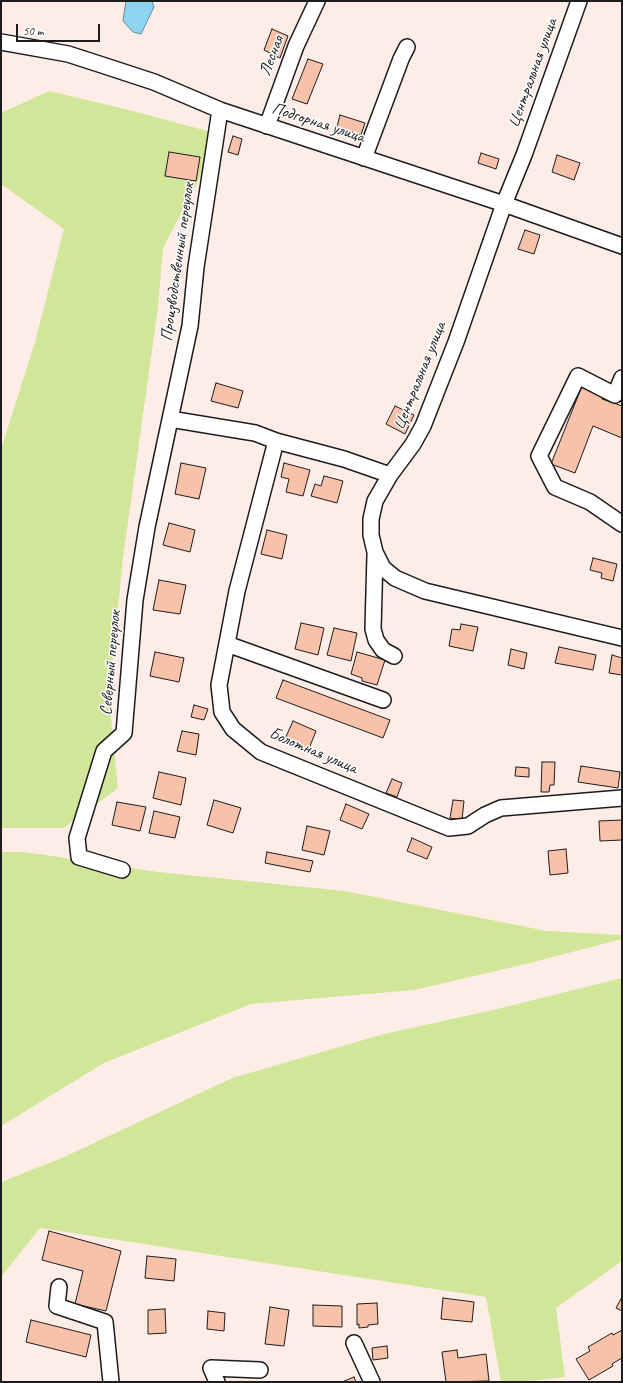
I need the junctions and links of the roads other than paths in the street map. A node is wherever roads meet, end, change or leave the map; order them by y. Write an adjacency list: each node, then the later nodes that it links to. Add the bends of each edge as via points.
1 (317, 1): 6 (street, Лесная, via 296,46)
2 (579, 1): 8 (street, Центральная улица)
3 (1, 42): 5 (street, Подгорная улица, via 68,54 154,82)
4 (407, 47): 7 (street)
5 (220, 110): 6 (street, Подгорная улица); 11 (street, Производственный переулок, via 196,267 190,326)
6 (267, 126): 7 (street, Подгорная улица)
7 (364, 158): 8 (street, Подгорная улица)
8 (504, 204): 9 (street, Подгорная улица); 13 (street, Центральная улица, via 456,342 423,426)
9 (622, 246)
10 (622, 378): 14 (street, via 615,395 578,376 539,456 555,487 590,502)
11 (170, 419): 12 (street, via 255,433); 21 (street, Северный переулок, via 147,527 135,600 124,733 104,751 77,838 79,857)
12 (276, 441): 13 (street, via 344,459); 17 (street, Болотная улица, via 237,591)
13 (390, 475): 15 (street, Центральная улица, via 374,501 371,519)
14 (622, 524)
15 (374, 552): 16 (street, Центральная улица, via 383,568 395,578 425,591); 18 (street, via 373,629 376,640 383,650)
16 (622, 638)
17 (227, 644): 19 (street); 20 (street, Болотная улица, via 220,685 222,712 233,729 261,752 449,828 468,826 501,808)
18 (394, 656)
19 (383, 700)
20 (622, 798)
21 (122, 870)
22 (58, 1287): 25 (street, via 57,1306 105,1322)
23 (354, 1343): 27 (street)
24 (260, 1370): 26 (street, via 211,1368)
25 (111, 1382)
26 (217, 1382)
27 (372, 1382)

